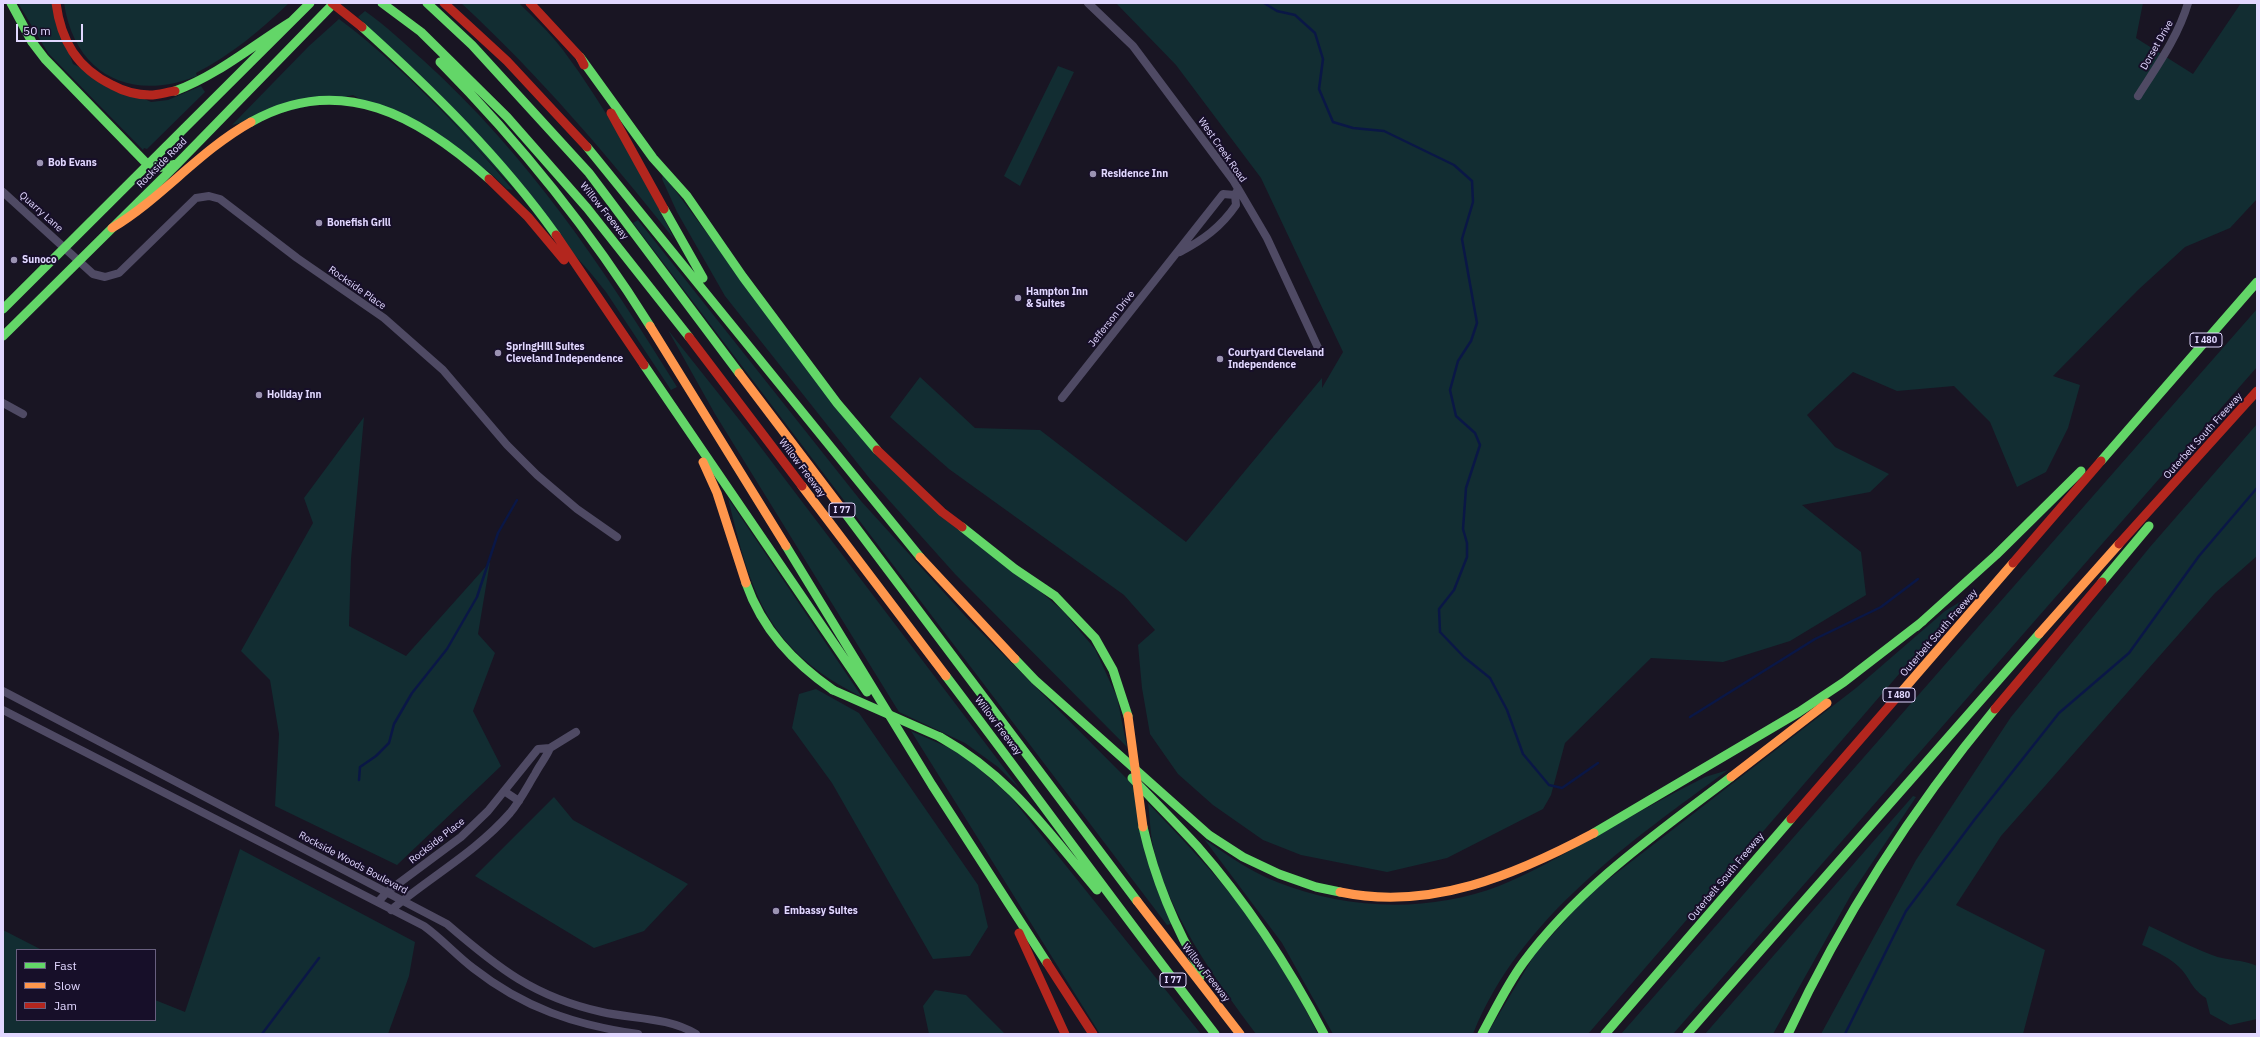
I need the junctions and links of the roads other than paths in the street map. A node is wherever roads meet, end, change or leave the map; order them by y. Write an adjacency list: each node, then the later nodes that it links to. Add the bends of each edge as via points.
1 (11, 3): 15 (main road, via 32,42 45,59)
2 (56, 3): 11 (main road, via 63,34 79,62 105,83 122,91 141,95 162,94 182,89 201,80 222,69)
3 (310, 3): 11 (main road, Rockside Road)
4 (333, 3): 14 (main road, Rockside Road); 24 (main road, bridge, via 441,100 499,164 569,251)
5 (427, 3): 57 (main road, Willow Freeway / I 77, via 472,45 589,173 1116,875)
6 (444, 3): 26 (main road, via 508,61 581,140)
7 (530, 3): 12 (main road)
8 (1088, 3): 17 (street, West Creek Road, via 1133,46 1233,180)
9 (2188, 3): 13 (street, Dorset Drive, via 2170,46)
10 (384, 5): 42 (main road, via 501,124 588,232 850,648); 50 (main road, Willow Freeway / I 77, via 420,31 468,76 512,121 587,206 648,282 1070,840)
11 (292, 21): 15 (main road, Rockside Road)
12 (580, 57): 26 (main road, via 697,268); 57 (main road, bridge, via 653,158 687,196 743,277 837,403 875,448 942,512 1015,569 1055,596 1095,638 1113,670 1128,716 1143,827 1152,866 1174,921 1198,967)
13 (2138, 96)
14 (177, 164): 15 (main road, via 157,168); 18 (main road, Rockside Road)
15 (148, 165): 19 (main road, Rockside Road)
16 (3, 192): 19 (street, Quarry Lane)
17 (1236, 192): 20 (street, Jefferson Drive, via 1223,194); 20 (street, Jefferson Drive, via 1236,205 1215,230); 27 (street, West Creek Road, via 1267,238)
18 (112, 228): 21 (main road, Rockside Road); 24 (main road, via 137,214 208,149 252,120 276,109 300,103 323,99 359,101 384,108 413,121 477,168 534,224)
19 (65, 248): 21 (street, Rockside Place); 23 (main road, Rockside Road)
20 (1177, 253): 29 (street, Jefferson Drive)
21 (79, 261): 25 (main road, Rockside Road); 35 (street, Rockside Place, via 93,274 105,278 119,273 196,198 209,196 220,199 297,258 384,318 443,370 507,445 537,475 577,509)
22 (2257, 282): 30 (main road, Outerbelt South Freeway / I 480)
23 (3, 309)
24 (608, 313): 33 (main road)
25 (3, 336)
26 (753, 351): 39 (main road, via 913,549 1035,680)
27 (1320, 352)
28 (2257, 391): 34 (main road, Outerbelt South Freeway)
29 (1062, 398)
30 (2155, 398): 36 (main road, via 1996,555); 60 (main road, Outerbelt South Freeway / I 480)
31 (3, 403): 32 (street)
32 (23, 414)
33 (678, 416): 42 (main road, via 710,459 884,718); 50 (main road, bridge, via 713,482 755,606 782,647 814,677 833,690 969,752 1006,782 1080,871)
34 (2201, 455): 51 (main road, via 2142,534 1928,792 1853,906); 61 (main road, Outerbelt South Freeway, via 2016,659)
35 (617, 537)
36 (1923, 621): 39 (main road, via 1816,701 1589,834 1507,875 1476,886 1412,898 1359,896 1307,886 1234,853 1188,817); 59 (main road, via 1831,700 1630,854 1579,897 1528,956 1504,991)
37 (3, 691): 45 (street, Rockside Woods Boulevard)
38 (3, 710): 48 (street)
39 (1076, 715): 58 (main road, via 1224,878 1277,952)
40 (576, 732): 41 (street, Rockside Place)
41 (550, 748): 43 (street, Rockside Place, via 538,749); 44 (street, via 546,760 537,770)
42 (909, 748): 46 (main road)
43 (504, 791): 44 (street); 45 (street, Rockside Place, via 461,837)
44 (519, 801): 47 (street, via 479,843)
45 (387, 892): 47 (street, Rockside Woods Boulevard); 48 (street, Rockside Place)
46 (1001, 895): 54 (main road); 55 (main road)
47 (403, 900): 49 (street); 53 (street, Rockside Woods Boulevard, via 448,924 497,965 521,982 545,994 570,1004 604,1013 647,1018 688,1029)
48 (378, 902): 49 (street)
49 (391, 910): 52 (street, via 424,926 440,937 471,968 544,1012 598,1028)
50 (1131, 926): 56 (main road, Willow Freeway / I 77)
51 (1797, 1014): 62 (main road); 63 (main road)
52 (638, 1034)
53 (696, 1034)
54 (1065, 1034)
55 (1092, 1034)
56 (1215, 1034)
57 (1240, 1034)
58 (1324, 1034)
59 (1482, 1034)
60 (1606, 1034)
61 (1687, 1034)
62 (1785, 1034)
63 (1788, 1034)

